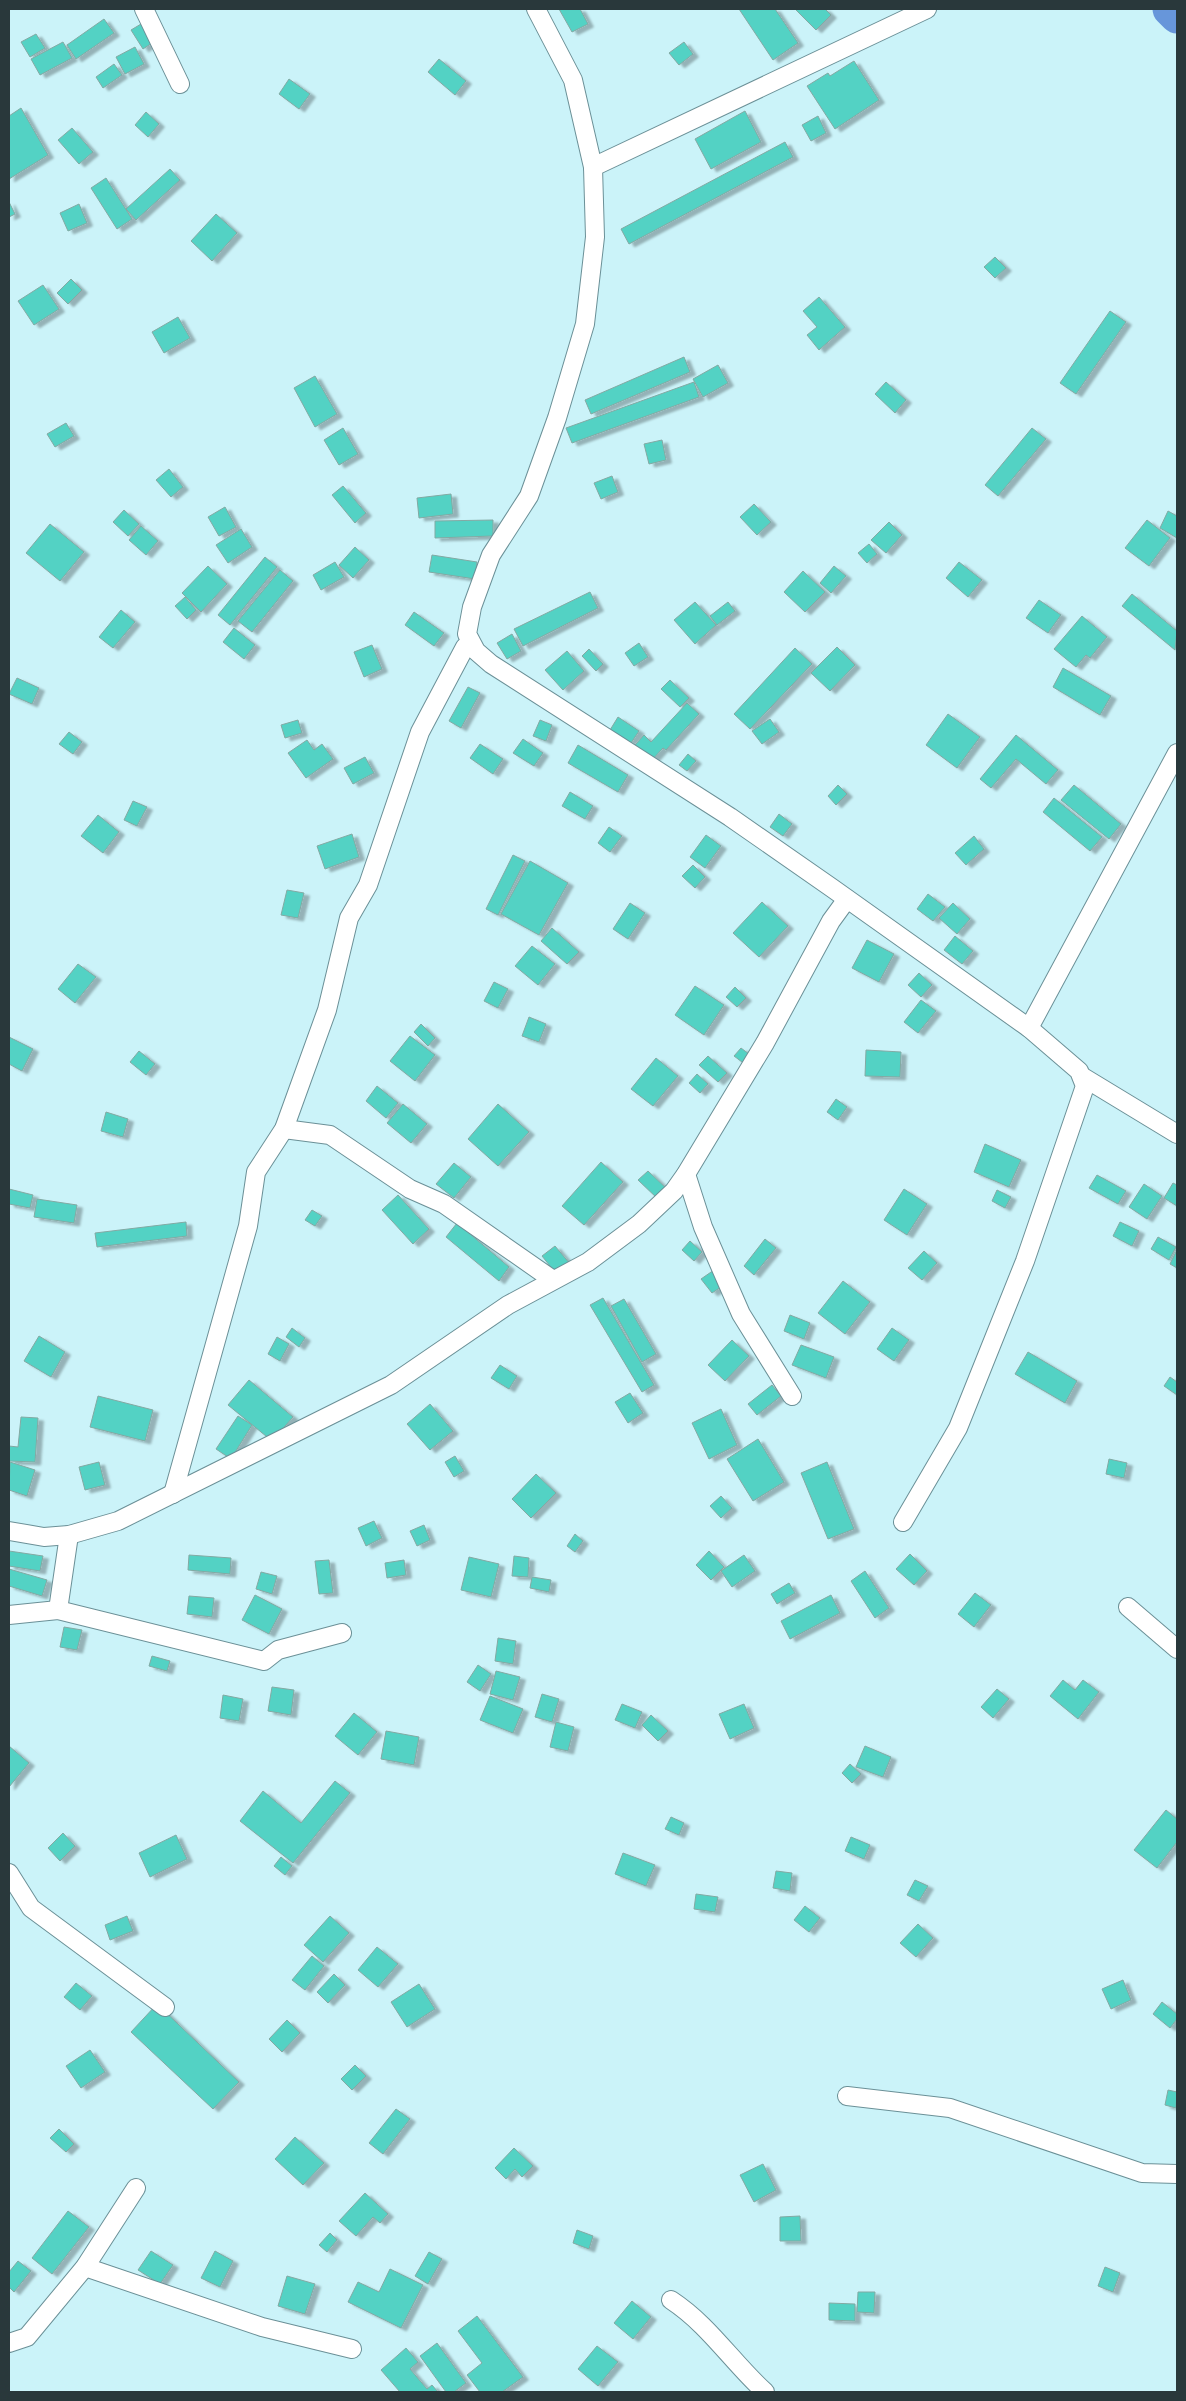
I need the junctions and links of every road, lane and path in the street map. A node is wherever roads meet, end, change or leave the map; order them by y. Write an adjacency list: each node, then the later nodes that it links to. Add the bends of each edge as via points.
1 (144, 9): 4 (street)
2 (536, 9): 5 (street, via 573,80)
3 (927, 9): 5 (street)
4 (180, 84)
5 (593, 168): 6 (street, via 595,237 585,324 529,496 491,555 472,607 467,634)
6 (470, 643): 8 (street, via 491,664 730,818); 11 (street, via 420,732 368,885 350,918 327,1010)
7 (1177, 753): 9 (street)
8 (847, 899): 9 (street); 13 (street)
9 (1028, 1028): 10 (street)
10 (1083, 1077): 12 (street); 17 (street, via 1085,1086 1025,1261 958,1428)
11 (284, 1129): 14 (street, via 330,1135 410,1189 444,1204); 16 (street, via 256,1172 248,1226)
12 (1177, 1134)
13 (686, 1174): 14 (street, via 674,1191 639,1224 588,1262); 15 (street, via 703,1226 742,1314)
14 (553, 1280): 16 (street, via 508,1305 391,1385)
15 (792, 1396)
16 (173, 1494): 19 (street, via 118,1521)
17 (903, 1522)
18 (9, 1531): 19 (street, via 44,1537)
19 (69, 1535): 21 (street)
20 (1128, 1607): 24 (street)
21 (58, 1610): 22 (street); 23 (street, via 264,1661 278,1650)
22 (9, 1615)
23 (342, 1633)
24 (1177, 1649)
25 (9, 1873): 26 (street, via 31,1908)
26 (165, 2007)
27 (847, 2096): 28 (street, via 950,2108 1142,2173)
28 (1177, 2174)
29 (136, 2188): 30 (street)
30 (85, 2266): 32 (street, via 27,2337); 33 (street, via 262,2327)
31 (671, 2300): 34 (street, via 713,2334 743,2372)
32 (9, 2343)
33 (352, 2349)
34 (765, 2392)

